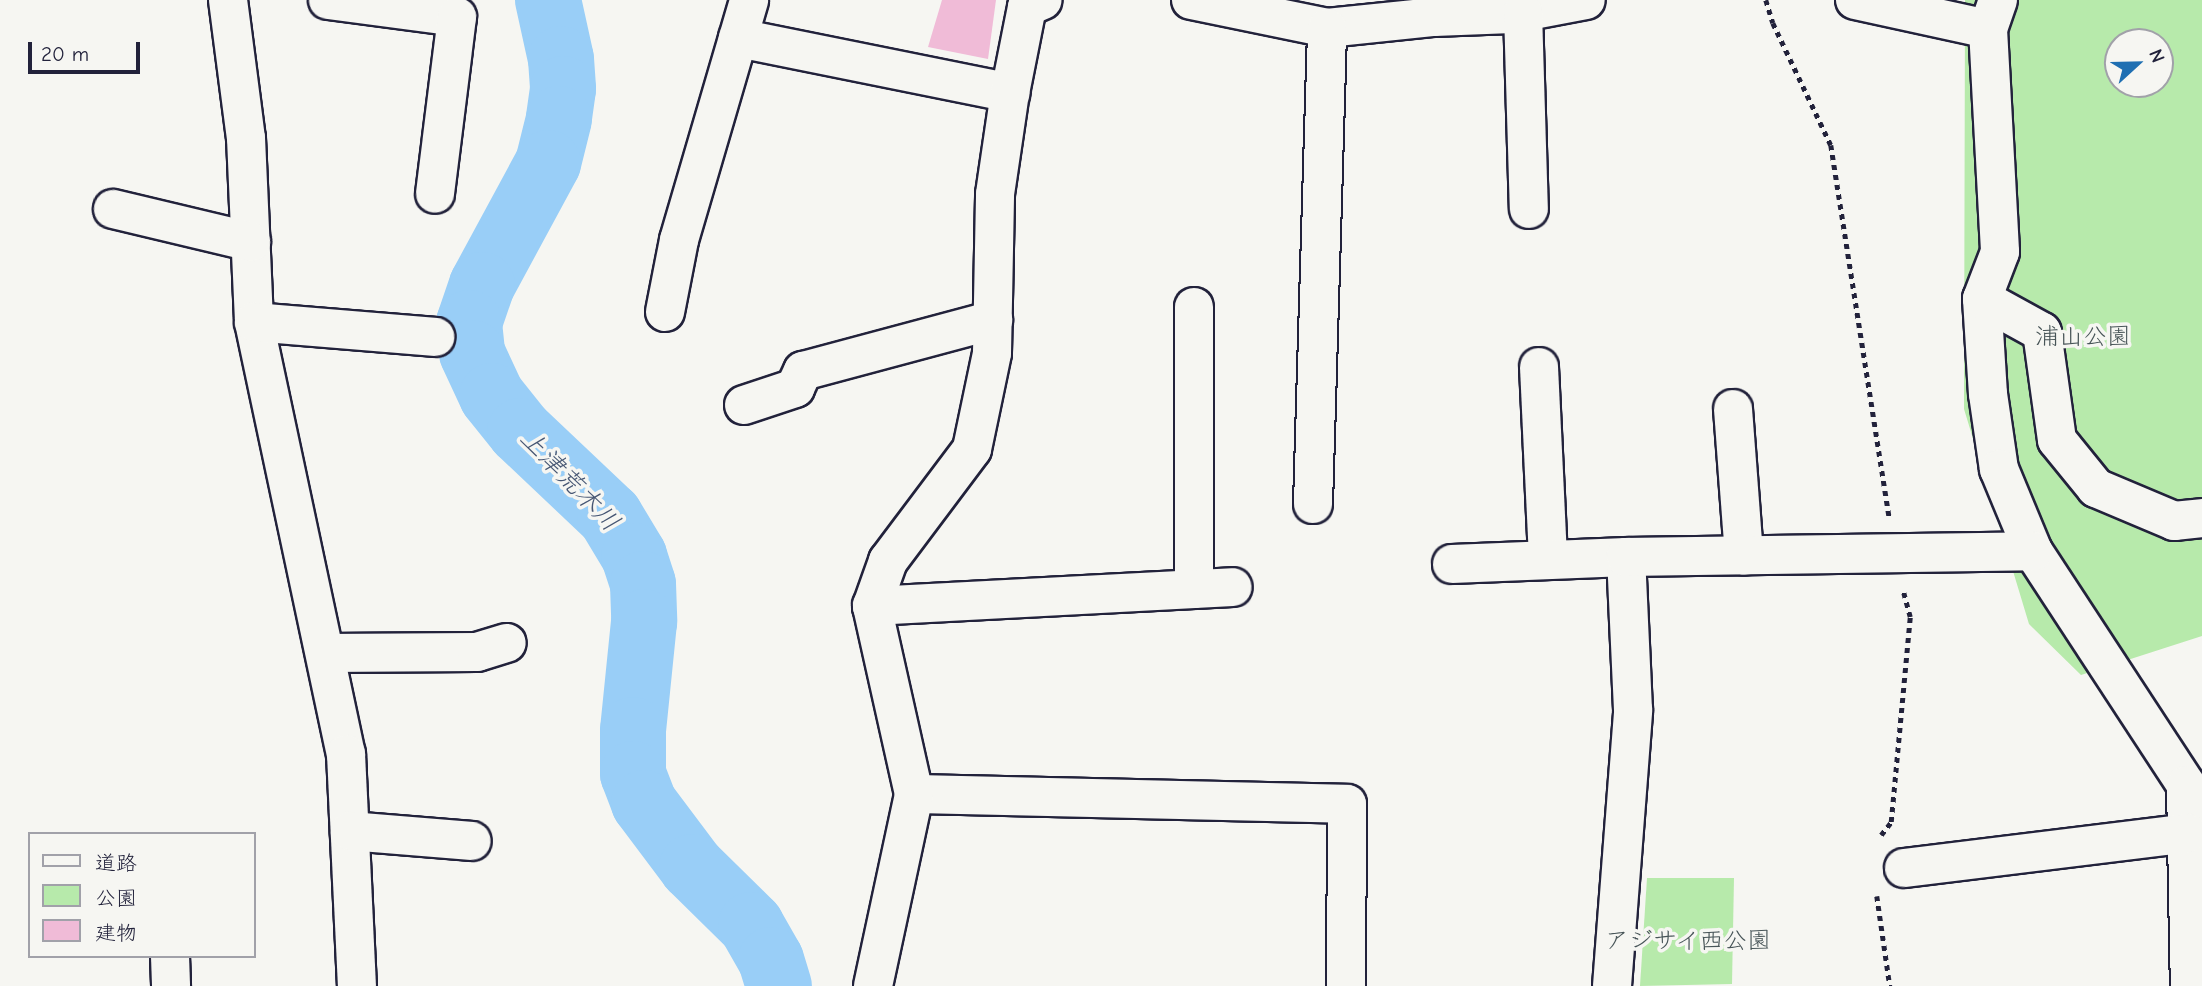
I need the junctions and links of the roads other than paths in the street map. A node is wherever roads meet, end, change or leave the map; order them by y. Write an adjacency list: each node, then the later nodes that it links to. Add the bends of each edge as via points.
1 (228, 0): 16 (street, via 246,138)
2 (328, 0): 13 (street, via 457,18)
3 (749, 0): 11 (street)
4 (1191, 0): 10 (street)
5 (1587, 0): 8 (street)
6 (1855, 0): 9 (street)
7 (1039, 1): 12 (street, via 1027,7)
8 (1506, 9): 10 (street); 15 (street)
9 (1993, 14): 17 (street, via 2000,252)
10 (1327, 28): 26 (street)
11 (738, 38): 12 (street); 19 (street, via 679,240)
12 (1010, 93): 20 (street, via 995,194)
13 (435, 194)
14 (113, 209): 16 (street)
15 (1529, 209)
16 (251, 242): 21 (street)
17 (1982, 299): 27 (street, via 2042,332 2057,440 2096,488 2174,521); 28 (street, via 1987,394 1999,469)
18 (1194, 307): 34 (street)
19 (665, 312)
20 (993, 320): 24 (street, via 803,371 795,388); 35 (street, via 992,353 972,449 888,561)
21 (254, 322): 22 (street); 37 (street)
22 (435, 337)
23 (1539, 367): 31 (street)
24 (744, 405)
25 (1733, 409): 29 (street)
26 (1313, 504)
27 (2202, 518)
28 (2034, 551): 29 (street); 40 (street, via 2186,785)
29 (1744, 556): 30 (street)
30 (1626, 557): 31 (street); 48 (street, via 1633,710)
31 (1548, 560): 32 (street)
32 (1452, 564)
33 (1233, 587): 34 (street)
34 (1194, 589): 35 (street)
35 (872, 606): 38 (street)
36 (507, 643): 37 (street, via 477,652)
37 (325, 653): 39 (street, via 346,754)
38 (914, 794): 46 (street); 47 (street, via 1348,804)
39 (350, 831): 41 (street); 45 (street)
40 (2188, 833): 42 (street); 49 (street)
41 (472, 841)
42 (1890, 879)
43 (170, 958): 44 (street)
44 (171, 986)
45 (357, 986)
46 (873, 986)
47 (1346, 986)
48 (1612, 986)
49 (2190, 986)

